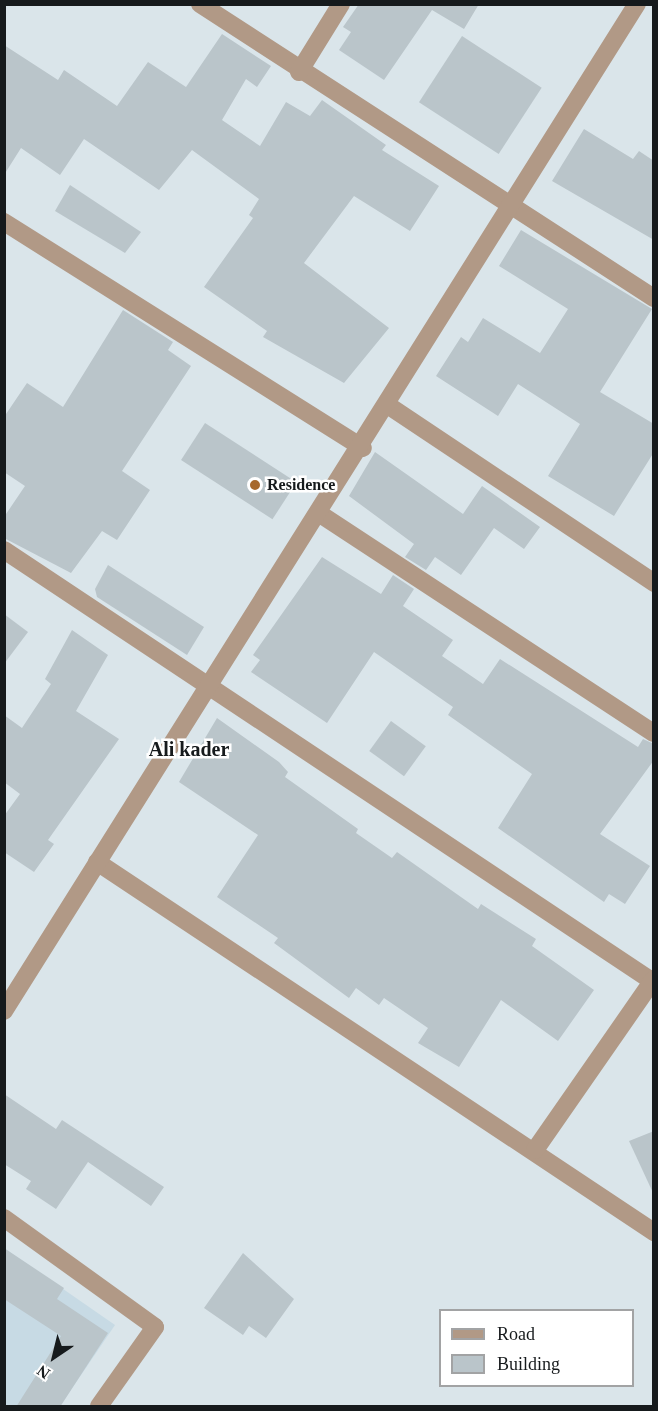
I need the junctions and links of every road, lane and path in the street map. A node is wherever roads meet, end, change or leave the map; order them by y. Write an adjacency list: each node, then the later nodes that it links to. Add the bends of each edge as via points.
1 (200, 4): 4 (street)
2 (341, 4): 4 (street)
3 (637, 4): 5 (street)
4 (299, 72): 5 (street)
5 (514, 208): 7 (street); 8 (street)
6 (4, 222): 9 (street)
7 (654, 298)
8 (389, 406): 9 (street); 12 (street)
9 (363, 448): 10 (street)
10 (320, 514): 13 (street); 14 (street)
11 (4, 550): 13 (street)
12 (654, 583)
13 (207, 682): 15 (street); 16 (street)
14 (654, 733)
15 (97, 862): 17 (street); 18 (street)
16 (653, 980): 18 (street)
17 (4, 1011)
18 (535, 1150): 20 (street)
19 (4, 1218): 21 (street, via 155,1327)
20 (654, 1232)
21 (99, 1407)

